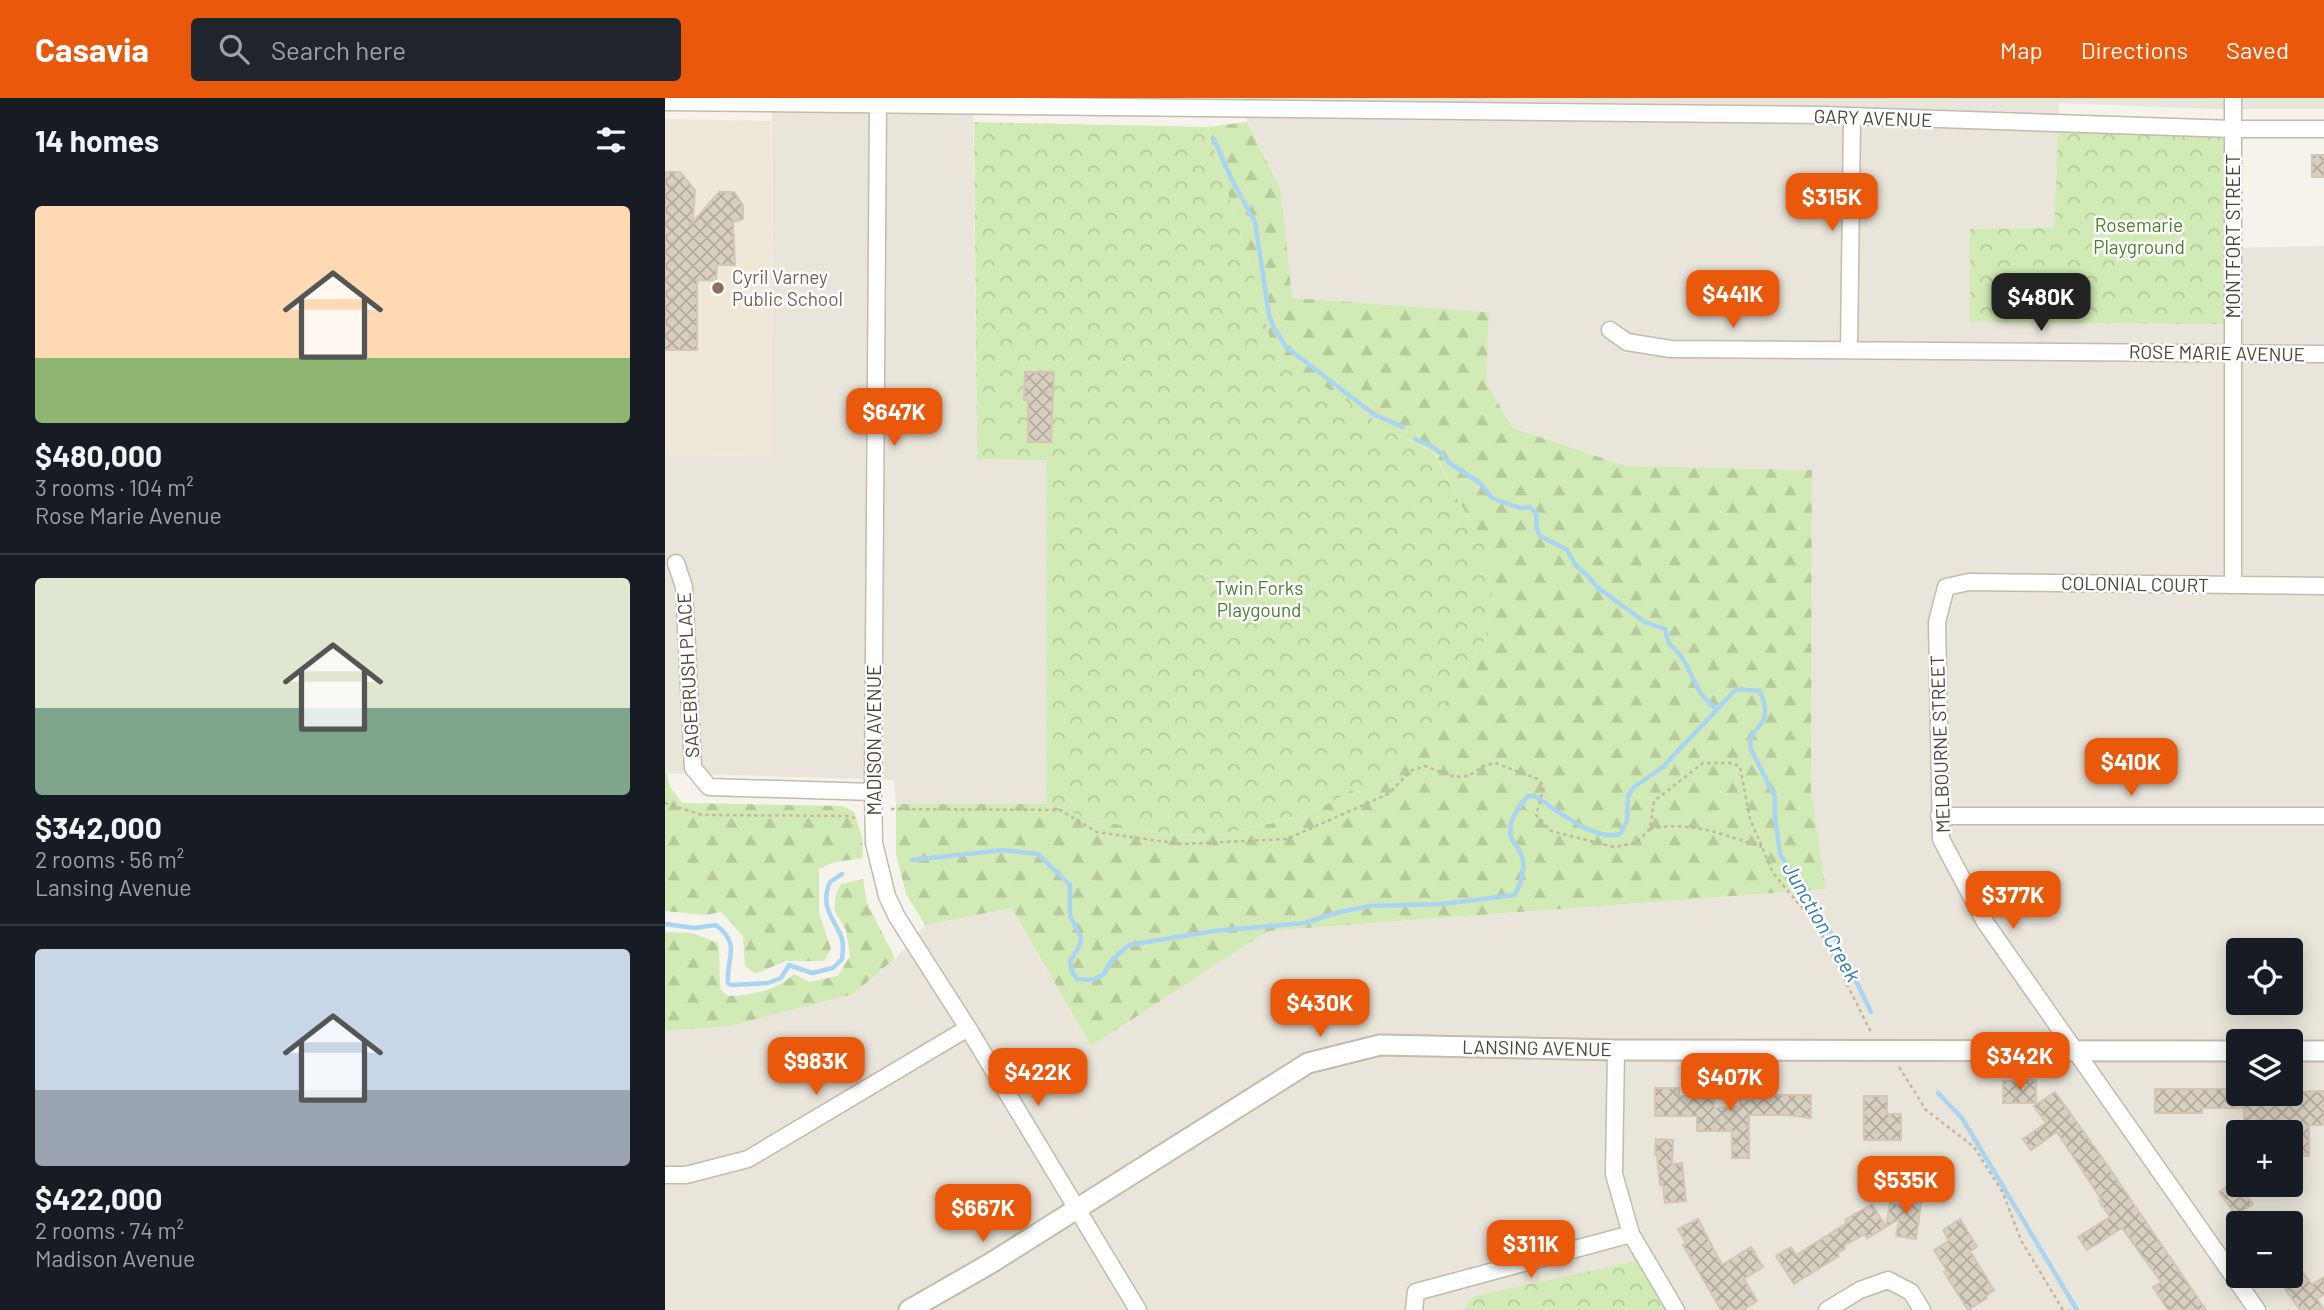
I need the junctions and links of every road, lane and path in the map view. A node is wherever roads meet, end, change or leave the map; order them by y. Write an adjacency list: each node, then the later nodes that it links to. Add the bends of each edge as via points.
1 (2233, 98): 6 (street, MONTFORT STREET)
2 (878, 100): 3 (street, GARY AVENUE); 4 (street, GARY AVENUE); 16 (street, MADISON AVENUE)
3 (665, 102)
4 (1400, 104): 5 (street, GARY AVENUE)
5 (1852, 118): 6 (street, GARY AVENUE); 9 (street)
6 (2233, 129): 7 (street, GARY AVENUE); 10 (street, MONTFORT STREET)
7 (2324, 129)
8 (1610, 330): 9 (street, ROSE MARIE AVENUE, via 1627,342 1671,349)
9 (1849, 349): 10 (street, ROSE MARIE AVENUE)
10 (2233, 354): 11 (street, ROSE MARIE AVENUE); 13 (street, MONTFORT STREET)
11 (2324, 355)
12 (676, 563): 16 (street, SAGEBRUSH PLACE, via 684,587 693,768 709,787)
13 (2232, 585): 14 (street, COLONIAL COURT); 15 (street, COLONIAL COURT, via 1969,583)
14 (2324, 586)
15 (1946, 587): 19 (street, MELBOURNE STREET, via 1937,622)
16 (873, 792): 24 (street, MADISON AVENUE, via 874,844 887,896)
17 (665, 803): 21 (path, via 702,816)
18 (891, 809): 22 (path, via 1060,810 1097,832 1181,844 1287,839 1388,794 1411,771 1425,766 1455,777 1469,776 1495,763 1538,779 1544,787 1536,815 1551,831 1614,847 1636,843)
19 (1939, 816): 20 (street); 26 (street, MELBOURNE STREET, via 1941,839 1985,922)
20 (2324, 816)
21 (857, 819)
22 (1650, 829): 23 (path, via 1695,827); 23 (path, via 1654,801 1703,763 1733,763 1740,767 1750,819)
23 (1762, 847): 25 (path, via 1773,873 1818,927 1873,1036)
24 (968, 1028): 31 (street, via 748,1159 685,1175); 32 (street, MADISON AVENUE)
25 (1888, 1049): 26 (street, LANSING AVENUE); 27 (street, LANSING AVENUE); 40 (path, via 1926,1110 1974,1147)
26 (2073, 1049): 28 (street, LANSING AVENUE); 41 (street, MELBOURNE STREET)
27 (1616, 1050): 32 (street, LANSING AVENUE, via 1380,1045 1308,1063); 33 (street, via 1613,1174)
28 (2226, 1051)
29 (2303, 1051): 30 (street)
30 (2324, 1051)
31 (665, 1175)
32 (1076, 1208): 34 (street, LANSING AVENUE); 35 (street, MADISON AVENUE)
33 (1631, 1234): 36 (street, via 1416,1292); 37 (street)
34 (909, 1310)
35 (1138, 1310)
36 (1414, 1310)
37 (1676, 1310)
38 (1826, 1310): 39 (street, via 1888,1280 1911,1292)
39 (1922, 1310)
40 (2063, 1310)
41 (2257, 1310)

